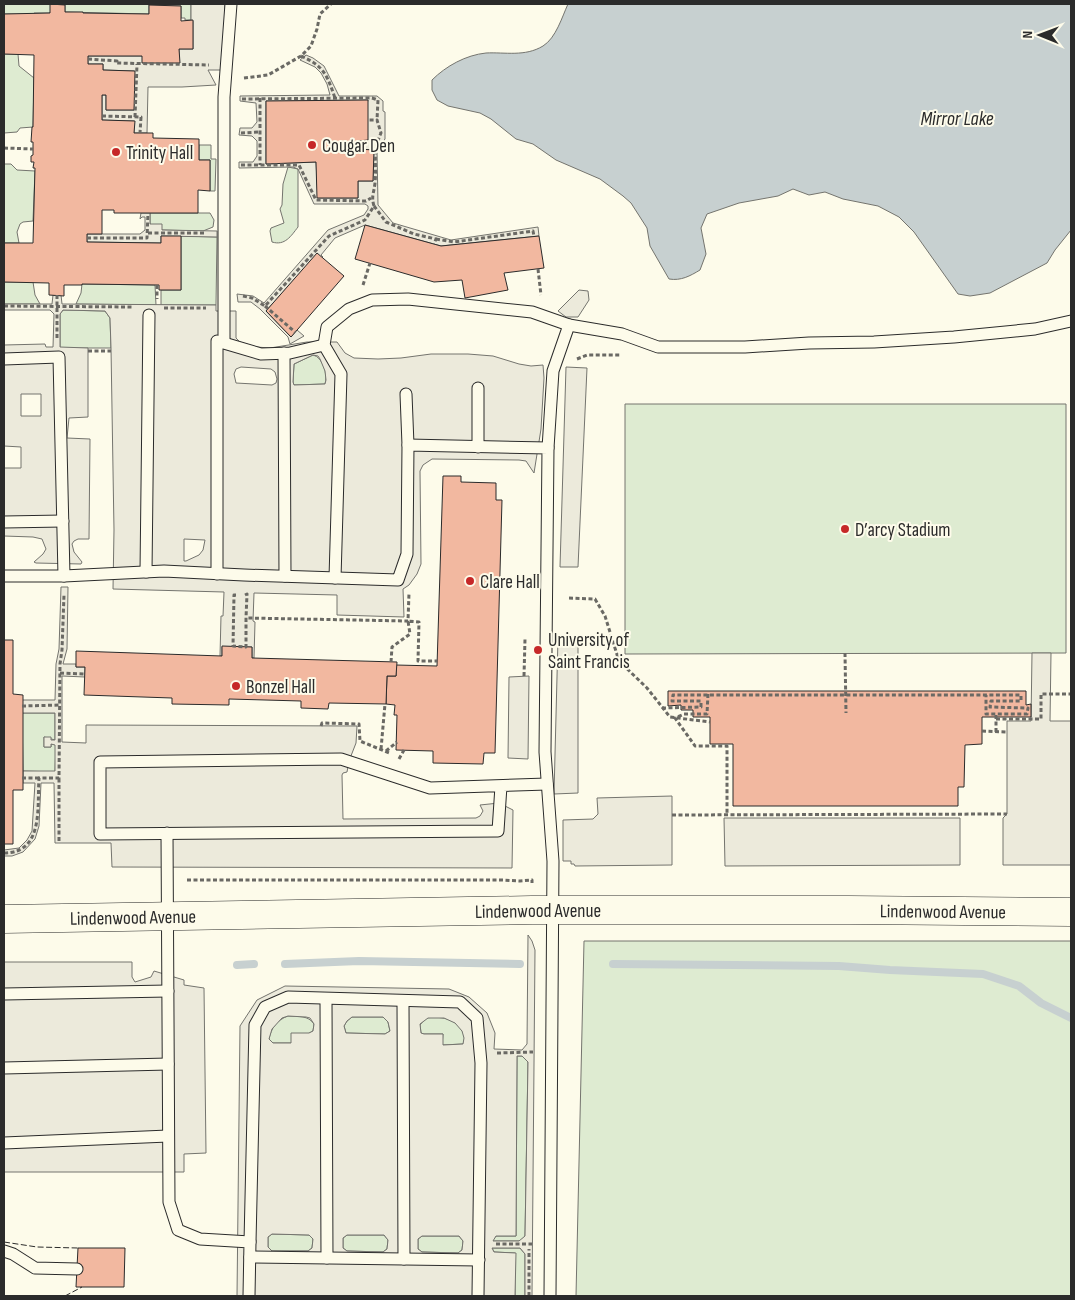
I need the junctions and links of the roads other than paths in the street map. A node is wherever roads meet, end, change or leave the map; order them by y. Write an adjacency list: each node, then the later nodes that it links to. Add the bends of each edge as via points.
1 (231, 4): 5 (lane, via 224,164)
2 (149, 310): 16 (lane)
3 (1071, 321): 4 (lane, via 1035,329 954,337 745,347 658,347 622,334)
4 (569, 325): 6 (lane, via 532,312 408,299 372,300 349,309 327,327); 13 (lane, via 553,371)
5 (224, 342): 7 (lane, via 262,354); 17 (lane, via 217,341)
6 (324, 345): 7 (lane); 21 (lane, via 341,374)
7 (284, 354): 20 (lane)
8 (4, 359): 14 (lane, via 59,357)
9 (478, 388): 12 (lane)
10 (406, 394): 11 (lane)
11 (408, 445): 12 (lane); 21 (lane, via 407,554 398,580)
12 (478, 447): 13 (lane)
13 (548, 448): 22 (lane)
14 (63, 521): 15 (lane); 19 (lane)
15 (4, 522)
16 (146, 572): 17 (lane); 19 (lane)
17 (217, 574): 20 (lane)
18 (4, 576): 19 (lane)
19 (64, 576)
20 (285, 576): 21 (lane)
21 (335, 578)
22 (547, 784): 23 (lane); 25 (lane, via 553,861)
23 (500, 786): 24 (lane, via 498,831); 24 (lane, via 430,788 341,759 100,762 100,834)
24 (167, 834): 27 (lane)
25 (552, 910): 26 (street, Lindenwood Avenue); 27 (street, Lindenwood Avenue); 46 (lane)
26 (1071, 912)
27 (167, 916): 28 (street, Lindenwood Avenue); 29 (lane)
28 (4, 919)
29 (168, 991): 30 (lane); 33 (lane)
30 (4, 994)
31 (326, 999): 32 (lane); 37 (lane, via 288,997 265,1007 255,1024); 40 (lane)
32 (403, 1001): 41 (lane); 42 (lane, via 460,1002 477,1018 481,1063)
33 (168, 1064): 34 (lane); 35 (lane)
34 (4, 1068)
35 (168, 1136): 36 (lane); 37 (lane, via 169,1202 178,1230 200,1239)
36 (4, 1143)
37 (250, 1242): 39 (lane)
38 (4, 1251): 43 (lane, via 35,1268)
39 (250, 1257): 40 (lane); 44 (lane)
40 (327, 1258): 41 (lane)
41 (404, 1259): 42 (lane)
42 (479, 1260): 45 (lane)
43 (77, 1269)
44 (249, 1296)
45 (478, 1296)
46 (550, 1296)

